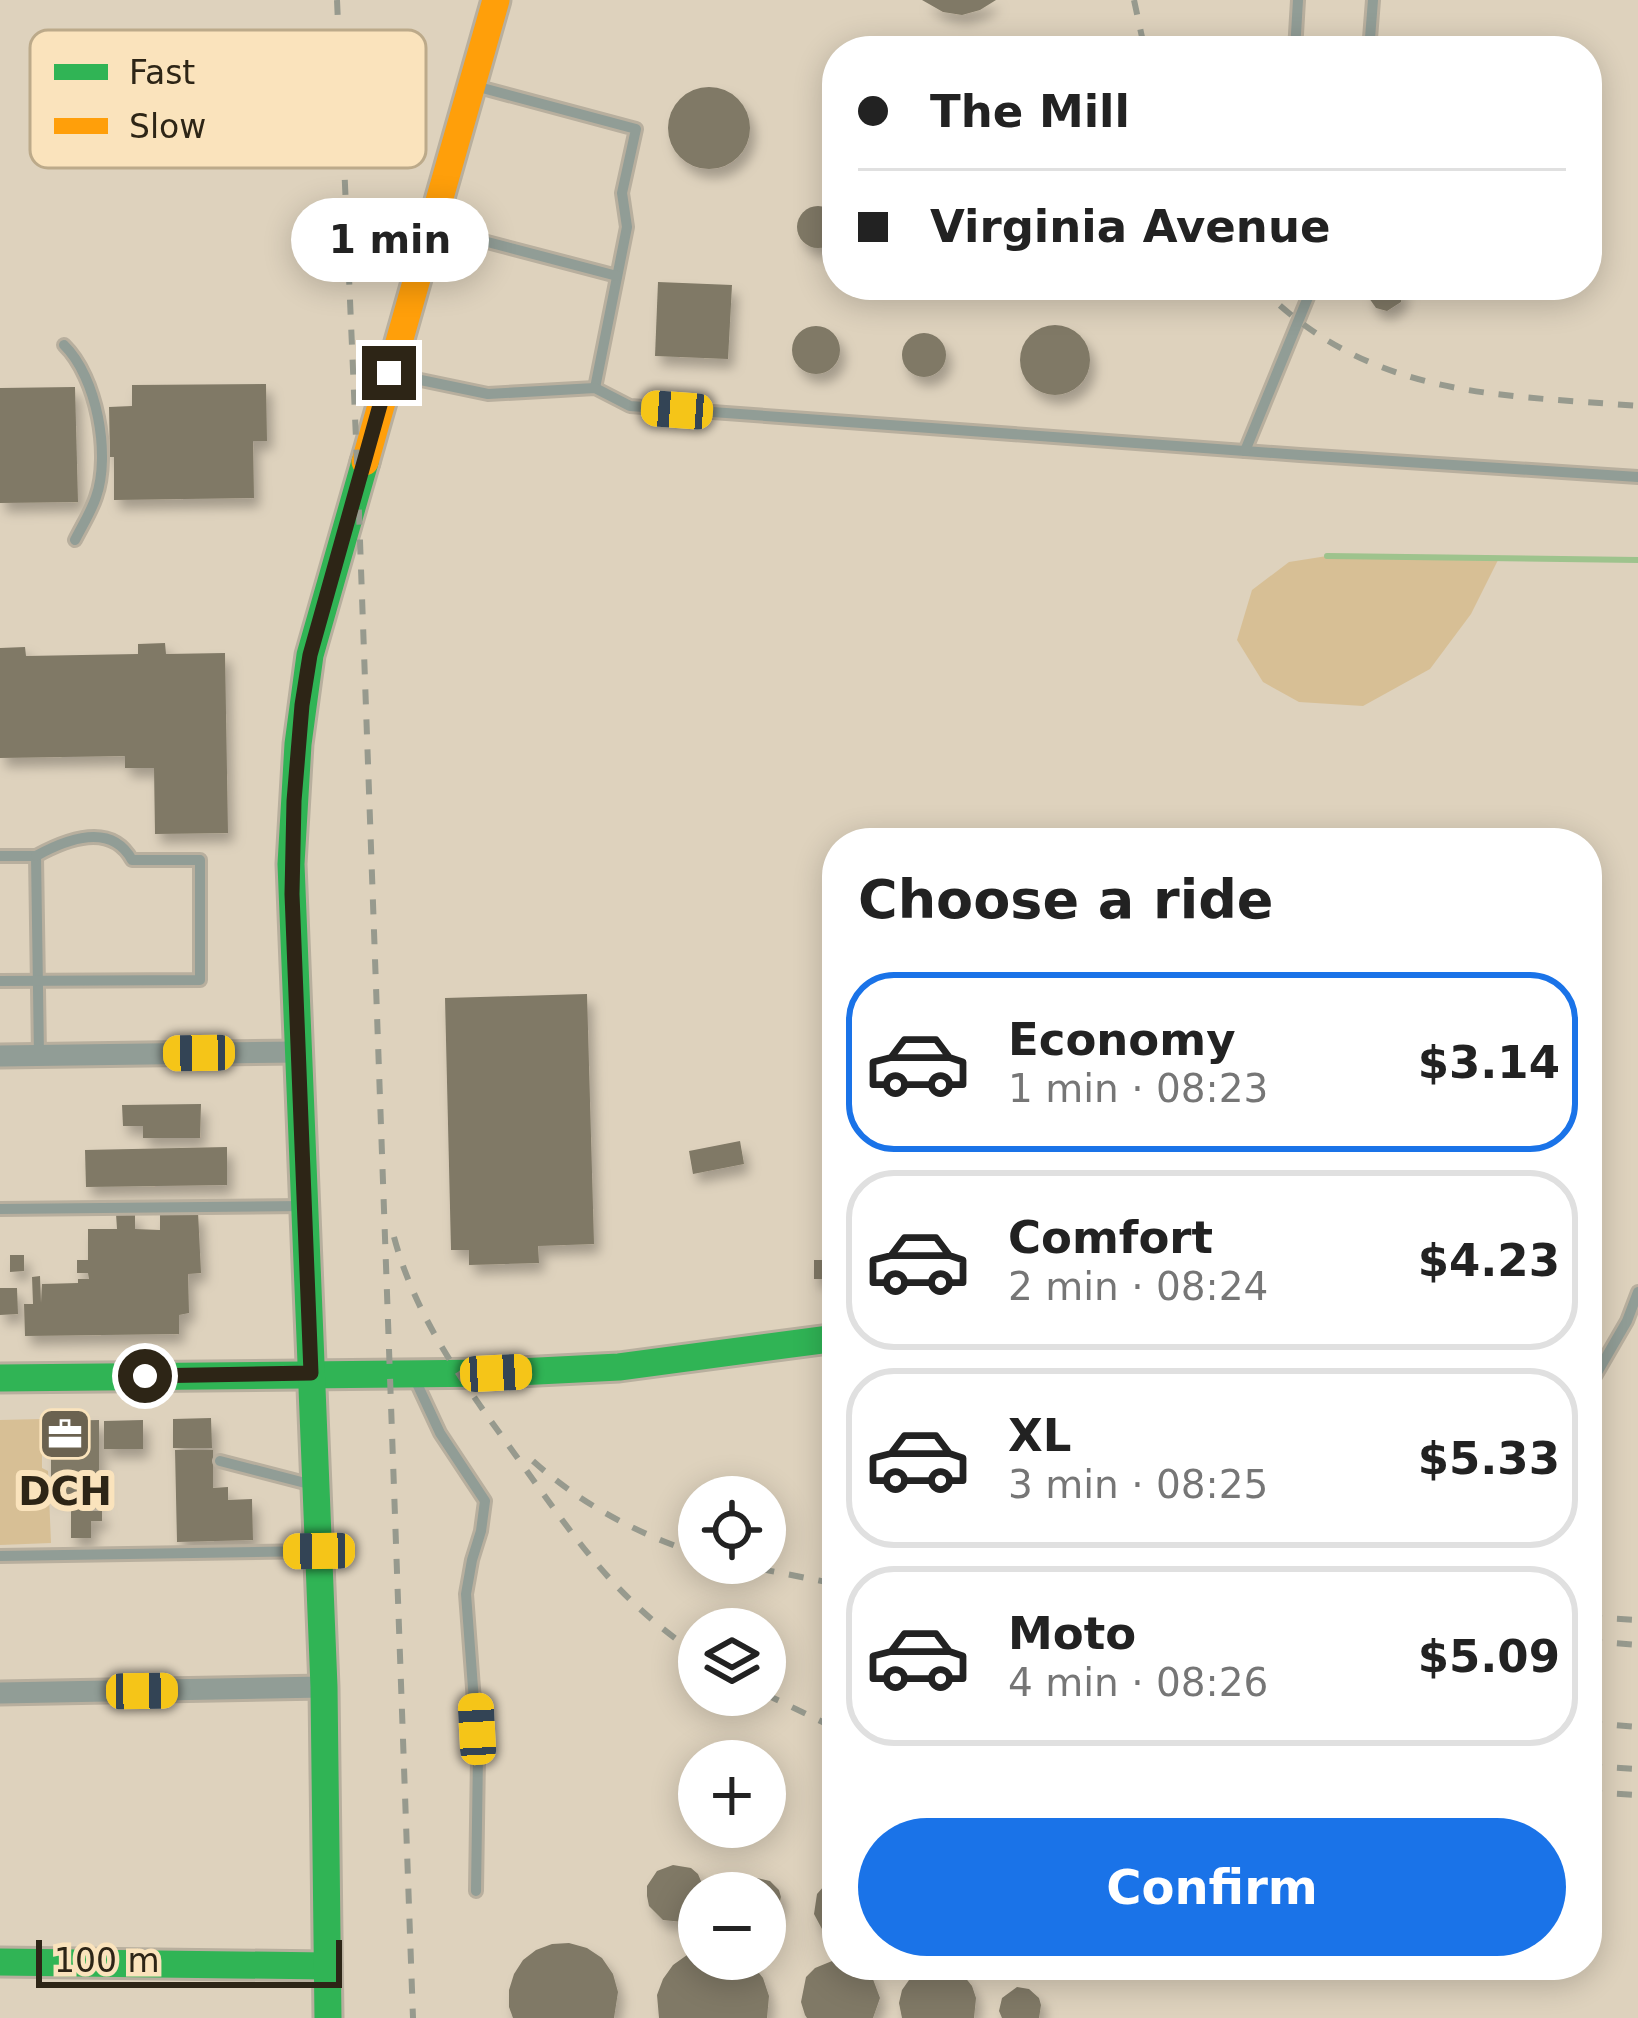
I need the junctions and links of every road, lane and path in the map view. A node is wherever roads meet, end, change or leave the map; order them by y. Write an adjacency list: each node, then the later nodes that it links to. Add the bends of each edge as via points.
1 (496, 0): 6 (street)
2 (1298, 0): 4 (lane)
3 (1373, 0): 5 (lane)
4 (1296, 36)
5 (1370, 36)
6 (472, 85): 7 (street); 8 (lane, via 636,129)
7 (431, 227): 8 (lane); 11 (street)
8 (617, 276): 12 (lane)
9 (1307, 300): 13 (lane)
10 (64, 345): 15 (lane, via 93,396 101,441 97,495)
11 (389, 373): 12 (lane, via 488,394); 20 (street, via 302,705 291,848)
12 (595, 388): 13 (lane, via 630,406)
13 (1244, 451): 14 (lane)
14 (1638, 477)
15 (74, 540)
16 (0, 856): 17 (lane)
17 (36, 856): 19 (lane); 19 (lane, via 86,837 124,846 132,860 200,860 200,980)
18 (0, 981): 19 (lane)
19 (38, 981): 21 (lane)
20 (299, 1052): 21 (street); 23 (street)
21 (39, 1055): 22 (street)
22 (0, 1056)
23 (304, 1206): 24 (lane); 29 (street)
24 (0, 1209)
25 (1638, 1292): 27 (lane)
26 (822, 1340): 28 (street, via 619,1367)
27 (1602, 1364)
28 (412, 1372): 29 (street); 37 (lane, via 485,1501 466,1594 478,1755)
29 (311, 1373): 30 (street); 32 (street)
30 (0, 1378)
31 (220, 1461): 32 (lane)
32 (316, 1485): 33 (street)
33 (319, 1551): 34 (lane); 35 (street)
34 (0, 1556)
35 (324, 1688): 36 (street); 39 (street)
36 (0, 1694)
37 (476, 1891)
38 (0, 1962): 39 (street)
39 (326, 1966): 40 (street)
40 (328, 2018)

